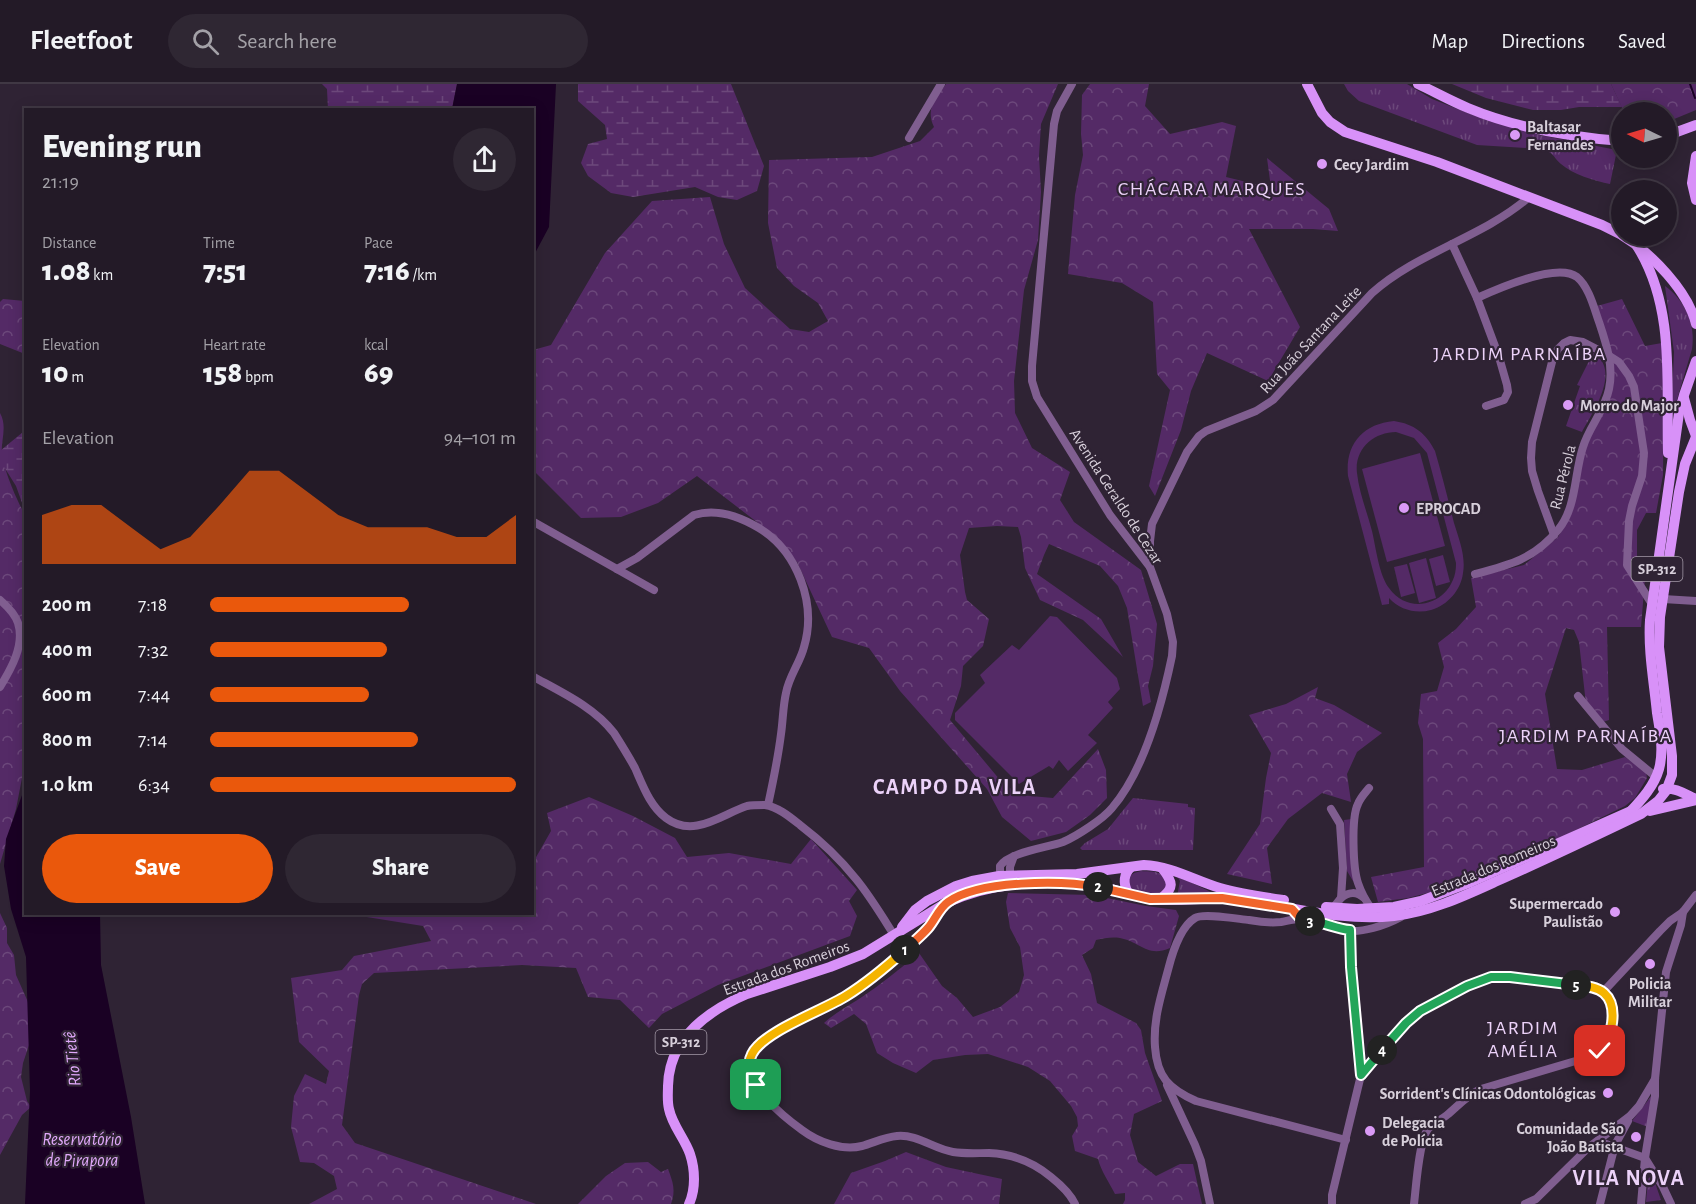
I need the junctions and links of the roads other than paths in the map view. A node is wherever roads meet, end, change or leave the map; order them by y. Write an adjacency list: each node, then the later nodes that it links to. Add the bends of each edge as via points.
1 (941, 84): 7 (street)
2 (1072, 84): 29 (street, Avenida Geraldo de Cezar, via 1054,124 1032,381 1037,397 1110,515)
3 (1307, 84): 11 (main road, via 1322,113 1337,128)
4 (1418, 84): 8 (main road, via 1469,109 1502,119)
5 (1696, 125): 6 (main road)
6 (1677, 132)
7 (909, 138)
8 (1611, 140)
9 (1696, 156): 10 (main road)
10 (1694, 177): 12 (main road)
11 (1528, 198): 13 (main road); 14 (street, Rua João Santana Leite, via 1497,221)
12 (1696, 200)
13 (1611, 230)
14 (1452, 244): 16 (street); 29 (street, Rua João Santana Leite, via 1379,286 1273,400 1199,436 1152,524)
15 (1637, 246): 17 (main road, via 1672,280); 26 (main road, via 1652,273 1664,323)
16 (1477, 298): 18 (street, via 1521,279 1559,273 1574,275 1589,294); 21 (street, via 1508,392 1504,400)
17 (1696, 324)
18 (1608, 355): 28 (street, Rua Pérola, via 1608,395 1584,443 1568,513); 28 (street, Rua Pérola, via 1570,340 1553,358 1531,458); 36 (street, via 1624,369 1634,387 1644,453 1642,476 1629,521 1627,565)
19 (1696, 361): 20 (main road, SP-312)
20 (1684, 394): 22 (main road); 26 (main road, SP-312)
21 (1486, 406)
22 (1691, 409): 23 (main road)
23 (1696, 437): 25 (main road, SP-312)
24 (1696, 457): 25 (main road)
25 (1685, 464): 33 (main road, SP-312)
26 (1669, 481): 36 (main road, SP-312)
27 (534, 522): 30 (street)
28 (1554, 535): 31 (street, Rua Pérola, via 1516,563)
29 (1150, 567): 50 (street, Avenida Geraldo de Cezar, via 1167,614 1172,656 1156,716 1134,774 1111,810 1080,833 1003,862 999,870)
30 (617, 569): 32 (street); 45 (street, via 704,512 747,520 785,550 804,588 808,628 785,695)
31 (1475, 573)
32 (654, 590)
33 (1663, 599): 35 (street); 40 (main road, SP-312, via 1659,647)
34 (0, 600): 38 (street, via 18,623 19,637 17,652)
35 (1696, 601)
36 (1652, 604): 41 (main road, Estrada dos Romeiros / SP-312, via 1649,635 1661,744)
37 (534, 677): 45 (street, via 598,716 615,735 652,803 675,823 707,824 748,806)
38 (0, 687)
39 (1578, 696): 41 (street, via 1622,749)
40 (1673, 766): 43 (main road, SP-312); 44 (main road, via 1677,781)
41 (1656, 777): 47 (main road, Estrada dos Romeiros / SP-312)
42 (1369, 788): 55 (street, via 1355,813 1357,881)
43 (1668, 788): 44 (main road); 47 (main road, Estrada dos Romeiros / SP-312, via 1658,801)
44 (1693, 798): 47 (main road)
45 (768, 806): 65 (street, via 788,815 824,844 856,879)
46 (1331, 809): 54 (street, via 1341,834)
47 (1636, 813): 59 (main road, Estrada dos Romeiros / SP-312, via 1438,895 1394,907); 62 (main road, Estrada dos Romeiros / SP-312, via 1477,890)
48 (1131, 867): 49 (main road, Estrada dos Romeiros / SP-312); 50 (main road, Estrada dos Romeiros / SP-312); 52 (main road, via 1125,875)
49 (1162, 868): 56 (main road, via 1172,884); 58 (main road, Estrada dos Romeiros / SP-312, via 1219,888)
50 (1006, 881): 51 (main road, Estrada dos Romeiros / SP-312, via 972,881); 52 (main road, Estrada dos Romeiros / SP-312, via 1088,885); 57 (main road, Estrada dos Romeiros / SP-312)
51 (956, 886): 57 (street); 65 (main road, Estrada dos Romeiros / SP-312, via 915,910)
52 (1128, 893): 56 (main road, Estrada dos Romeiros / SP-312)
53 (1696, 896): 61 (street)
54 (1341, 898): 55 (street, via 1351,893); 58 (street)
55 (1365, 898): 59 (street)
56 (1160, 899): 60 (main road, Estrada dos Romeiros / SP-312, via 1222,898)
57 (946, 903): 65 (main road, Estrada dos Romeiros / SP-312); 76 (street, via 928,928 864,984 769,1036 756,1048 750,1067 756,1085 778,1112 804,1132 827,1143 854,1148 904,1136 953,1152 1015,1157 1041,1169 1066,1190)
58 (1333, 908): 59 (main road, Estrada dos Romeiros / SP-312)
59 (1371, 908)
60 (1292, 909): 62 (main road, Estrada dos Romeiros / SP-312, via 1358,917); 63 (street)
61 (1689, 909): 66 (street, via 1670,921); 68 (street, via 1666,972)
62 (1407, 914): 64 (street, via 1387,924)
63 (1301, 919): 64 (street); 69 (street, via 1193,919 1173,950 1154,1029 1158,1066)
64 (1350, 930): 67 (street)
65 (896, 934): 75 (main road, Estrada dos Romeiros / SP-312, via 863,954 735,999 694,1027 680,1043 668,1079 669,1108 690,1154 694,1184)
66 (1602, 992): 67 (street, via 1581,986 1491,977 1420,1011); 79 (street, via 1610,1000 1612,1015 1610,1038 1600,1051 1474,1092 1426,1131)
67 (1361, 1075): 71 (street)
68 (1654, 1079): 70 (street); 74 (street)
69 (1167, 1083): 71 (street, via 1196,1101); 77 (street, via 1201,1161)
70 (1630, 1116): 72 (street); 73 (street)
71 (1346, 1140): 78 (street)
72 (1598, 1141): 73 (street); 80 (street, via 1536,1199)
73 (1614, 1147): 74 (street); 81 (street)
74 (1645, 1158): 82 (street); 83 (street)
75 (689, 1204)
76 (1075, 1204)
77 (1210, 1204)
78 (1332, 1204)
79 (1414, 1204)
80 (1525, 1204)
81 (1600, 1204)
82 (1641, 1204)
83 (1671, 1204)

